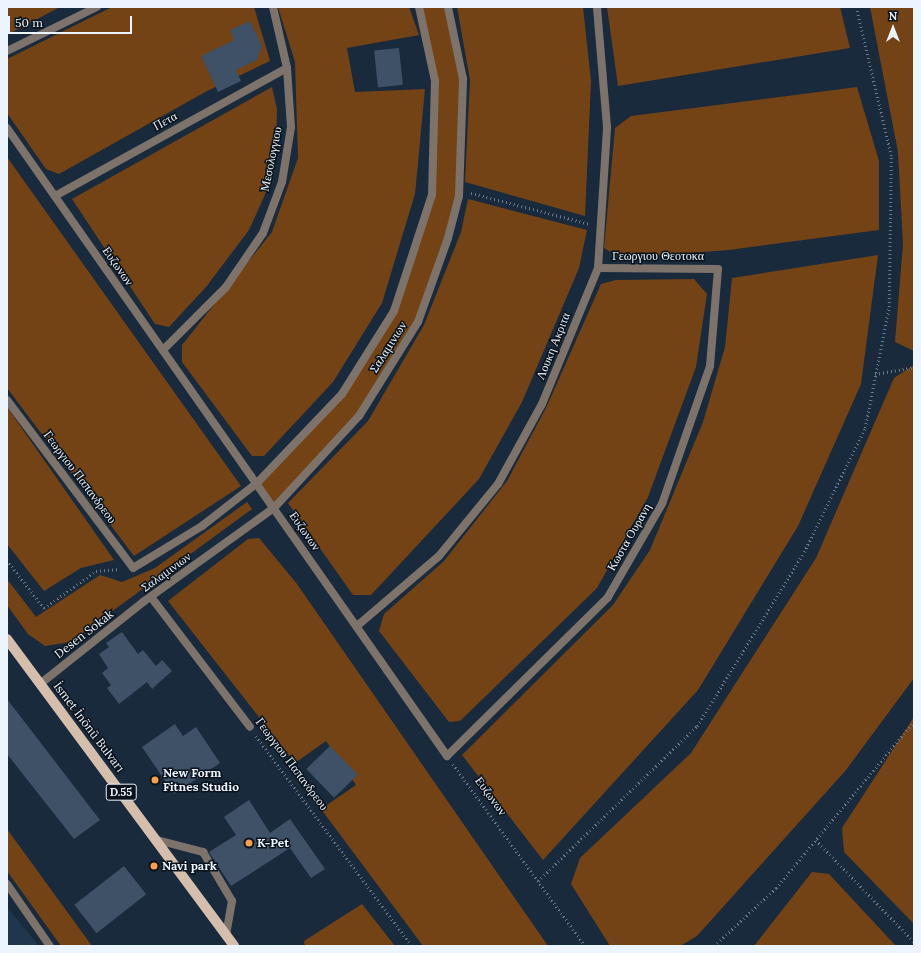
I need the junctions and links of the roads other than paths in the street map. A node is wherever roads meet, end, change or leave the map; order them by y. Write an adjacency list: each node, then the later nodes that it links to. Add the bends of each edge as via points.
1 (97, 7): 6 (street)
2 (273, 7): 7 (street, Μεσολογγιου)
3 (419, 7): 14 (street, Σαλαμινιων, via 435,81 432,195 394,311 342,394)
4 (448, 7): 15 (street, Σαλαμινιων, via 463,78 459,190 448,238 418,322 359,416)
5 (597, 7): 10 (street, Λουκη Ακριτα, via 607,127)
6 (7, 51)
7 (287, 68): 9 (street, Πετα); 12 (street, Μεσολογγιου, via 291,126 282,182 263,233 226,287)
8 (7, 128): 9 (street, Ευζωνων)
9 (55, 196): 12 (street, Ευζωνων)
10 (598, 268): 11 (street, Γεωργιου Θεοτοκα); 19 (street, Λουκη Ακριτα, via 542,404 498,484 439,556)
11 (718, 269): 23 (street, Κωστα Ουρανη, via 710,366 662,504 608,597)
12 (163, 350): 14 (street, Ευζωνων)
13 (7, 400): 16 (street, Γεωργιου Παπανδρεου)
14 (257, 483): 15 (street, Ευζωνων); 16 (street, Σαλαμινιων, via 202,526)
15 (274, 508): 17 (street, Σαλαμινιων); 19 (street, Ευζωνων)
16 (133, 568)
17 (150, 597): 18 (street, Σαλαμινιων); 22 (street, Γεωργιου Παπανδρεου)
18 (143, 602): 21 (street, Desen Sokak)
19 (357, 626): 23 (street, Ευζωνων)
20 (7, 639): 21 (main road, İsmet İnönü Bulvarı / D.55)
21 (40, 684): 24 (main road, İsmet İnönü Bulvarı / D.55)
22 (250, 727)
23 (447, 756)
24 (157, 840): 26 (main road, İsmet İnönü Bulvarı / D.55); 26 (street, via 203,852 232,901)
25 (7, 884): 27 (street)
26 (226, 935): 28 (main road, İsmet İnönü Bulvarı / D.55)
27 (50, 946)
28 (234, 946)

